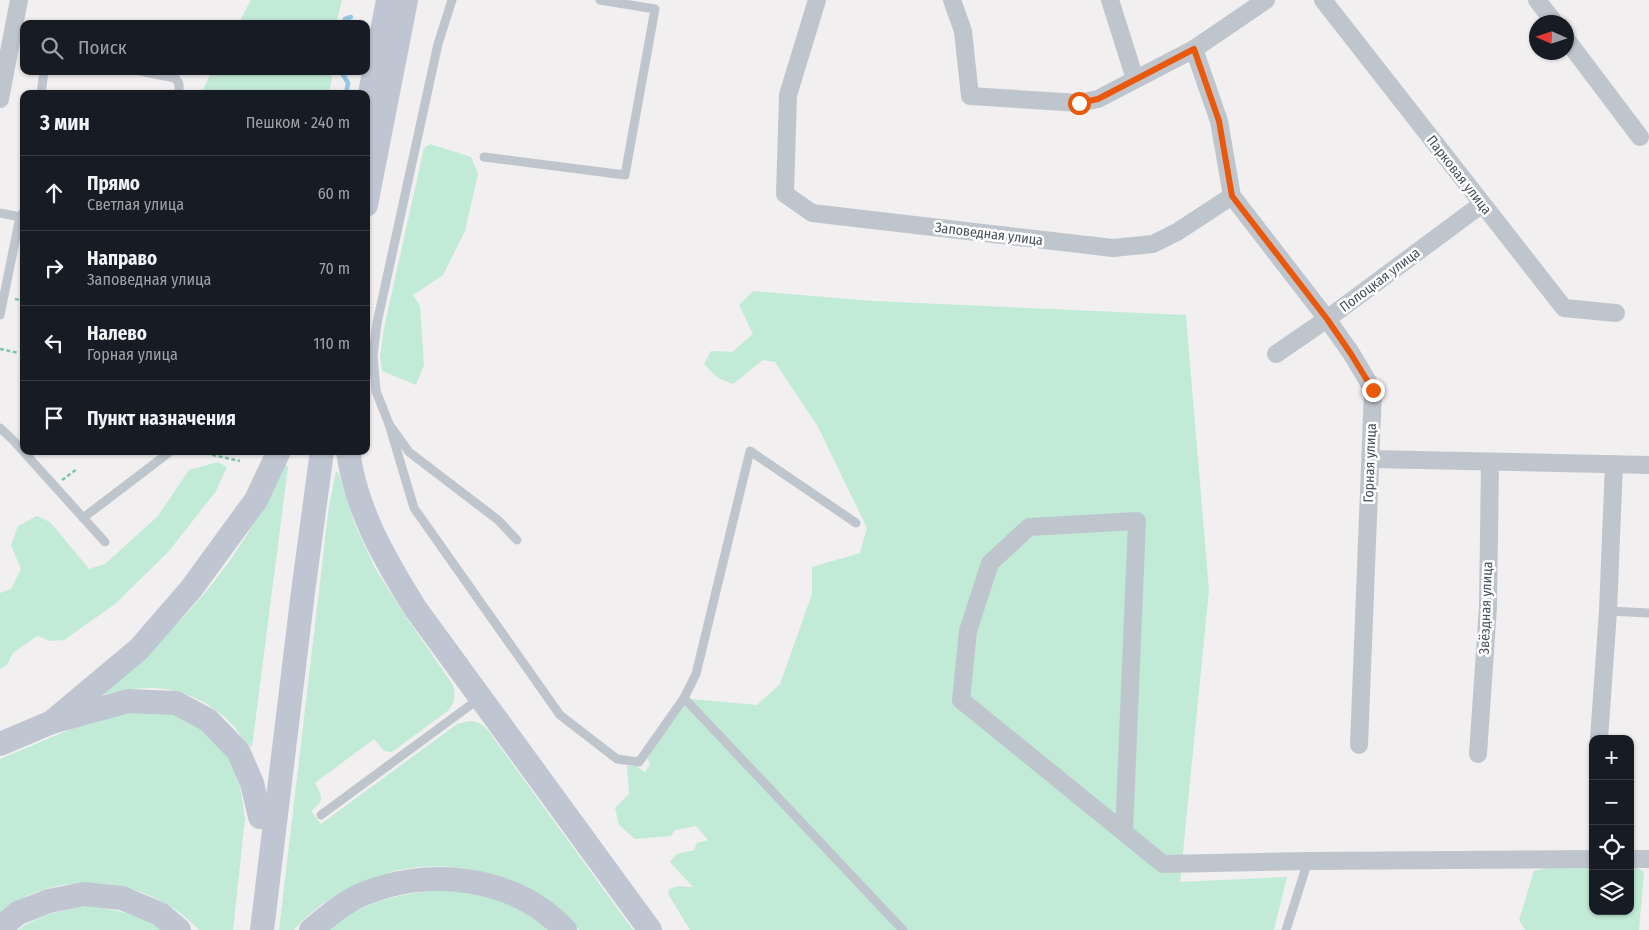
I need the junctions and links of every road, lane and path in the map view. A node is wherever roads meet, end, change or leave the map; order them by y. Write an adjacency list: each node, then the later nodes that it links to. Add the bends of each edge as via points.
1 (19, 0): 21 (street)
2 (388, 0): 20 (main road)
3 (406, 0): 24 (main road)
4 (452, 0): 36 (lane, via 438,44 377,323 373,355 376,391)
5 (600, 0): 23 (lane, via 655,9 625,175)
6 (817, 0): 25 (street, Заповедная улица, via 788,95 784,194 812,214 1113,248 1153,244)
7 (952, 0): 17 (street, via 963,31 970,96 1079,103 1098,99)
8 (1110, 0): 17 (street)
9 (1266, 0): 13 (street)
10 (1323, 0): 26 (street, Парковая улица)
11 (1537, 0): 12 (street)
12 (1549, 15)
13 (1194, 49): 17 (street); 25 (street, via 1219,121)
14 (1574, 50): 22 (street)
15 (43, 75): 18 (lane)
16 (160, 75): 19 (lane, via 175,78)
17 (1135, 79)
18 (42, 90)
19 (179, 90)
20 (370, 93)
21 (0, 99)
22 (1640, 137)
23 (484, 157)
24 (370, 184)
25 (1232, 196): 32 (street, Горная улица)
26 (1482, 204): 30 (street, Парковая улица, via 1564,308); 32 (street, Полоцкая улица)
27 (0, 213): 28 (lane)
28 (20, 214)
29 (20, 223): 31 (lane)
30 (1616, 313)
31 (0, 314)
32 (1327, 319): 35 (street, Полоцкая улица); 46 (street, Горная улица, via 1373,390)
33 (0, 349): 34 (path)
34 (20, 353)
35 (1276, 354)
36 (389, 424): 55 (lane, via 409,452 498,520); 60 (lane, via 414,508 560,715 617,759 640,762)
37 (0, 428): 38 (lane)
38 (20, 449)
39 (25, 455): 52 (lane)
40 (167, 455): 53 (lane)
41 (213, 455): 47 (path)
42 (277, 455): 61 (main road, via 256,500 191,589 139,649)
43 (306, 455): 67 (main road)
44 (321, 455): 76 (main road)
45 (348, 455): 59 (main road, via 366,521 387,563)
46 (1371, 459): 48 (street); 64 (street, Горная улица)
47 (240, 460)
48 (1490, 462): 49 (street); 65 (street, Звёздная улица, via 1488,606)
49 (1614, 464): 50 (street); 57 (street)
50 (1649, 465)
51 (77, 469): 52 (path)
52 (54, 486): 53 (lane)
53 (83, 518): 56 (lane)
54 (856, 523): 60 (lane, via 750,451 696,674)
55 (517, 540)
56 (105, 542)
57 (1608, 611): 58 (lane); 62 (street)
58 (1649, 613)
59 (480, 698): 66 (lane); 79 (main road)
60 (684, 698): 80 (lane)
61 (52, 722): 63 (main road); 67 (main road, via 128,701 176,704 208,720 238,751 252,783)
62 (1599, 735)
63 (0, 744)
64 (1359, 745)
65 (1478, 754)
66 (321, 815)
67 (260, 817): 75 (main road)
68 (1124, 832): 68 (street, via 1137,521 1029,528 990,564 968,630 961,700); 72 (street, via 1163,864)
69 (1634, 859): 70 (street)
70 (1649, 859)
71 (1589, 860): 72 (street)
72 (1308, 861): 81 (lane)
73 (0, 928): 74 (main road, via 18,913 49,900 84,894 122,898 160,914)
74 (179, 930)
75 (247, 930)
76 (262, 930)
77 (311, 930): 78 (main road, via 332,912 361,895 402,882 440,878 482,883 518,896 552,917)
78 (564, 930)
79 (650, 930)
80 (903, 930)
81 (1286, 930)

